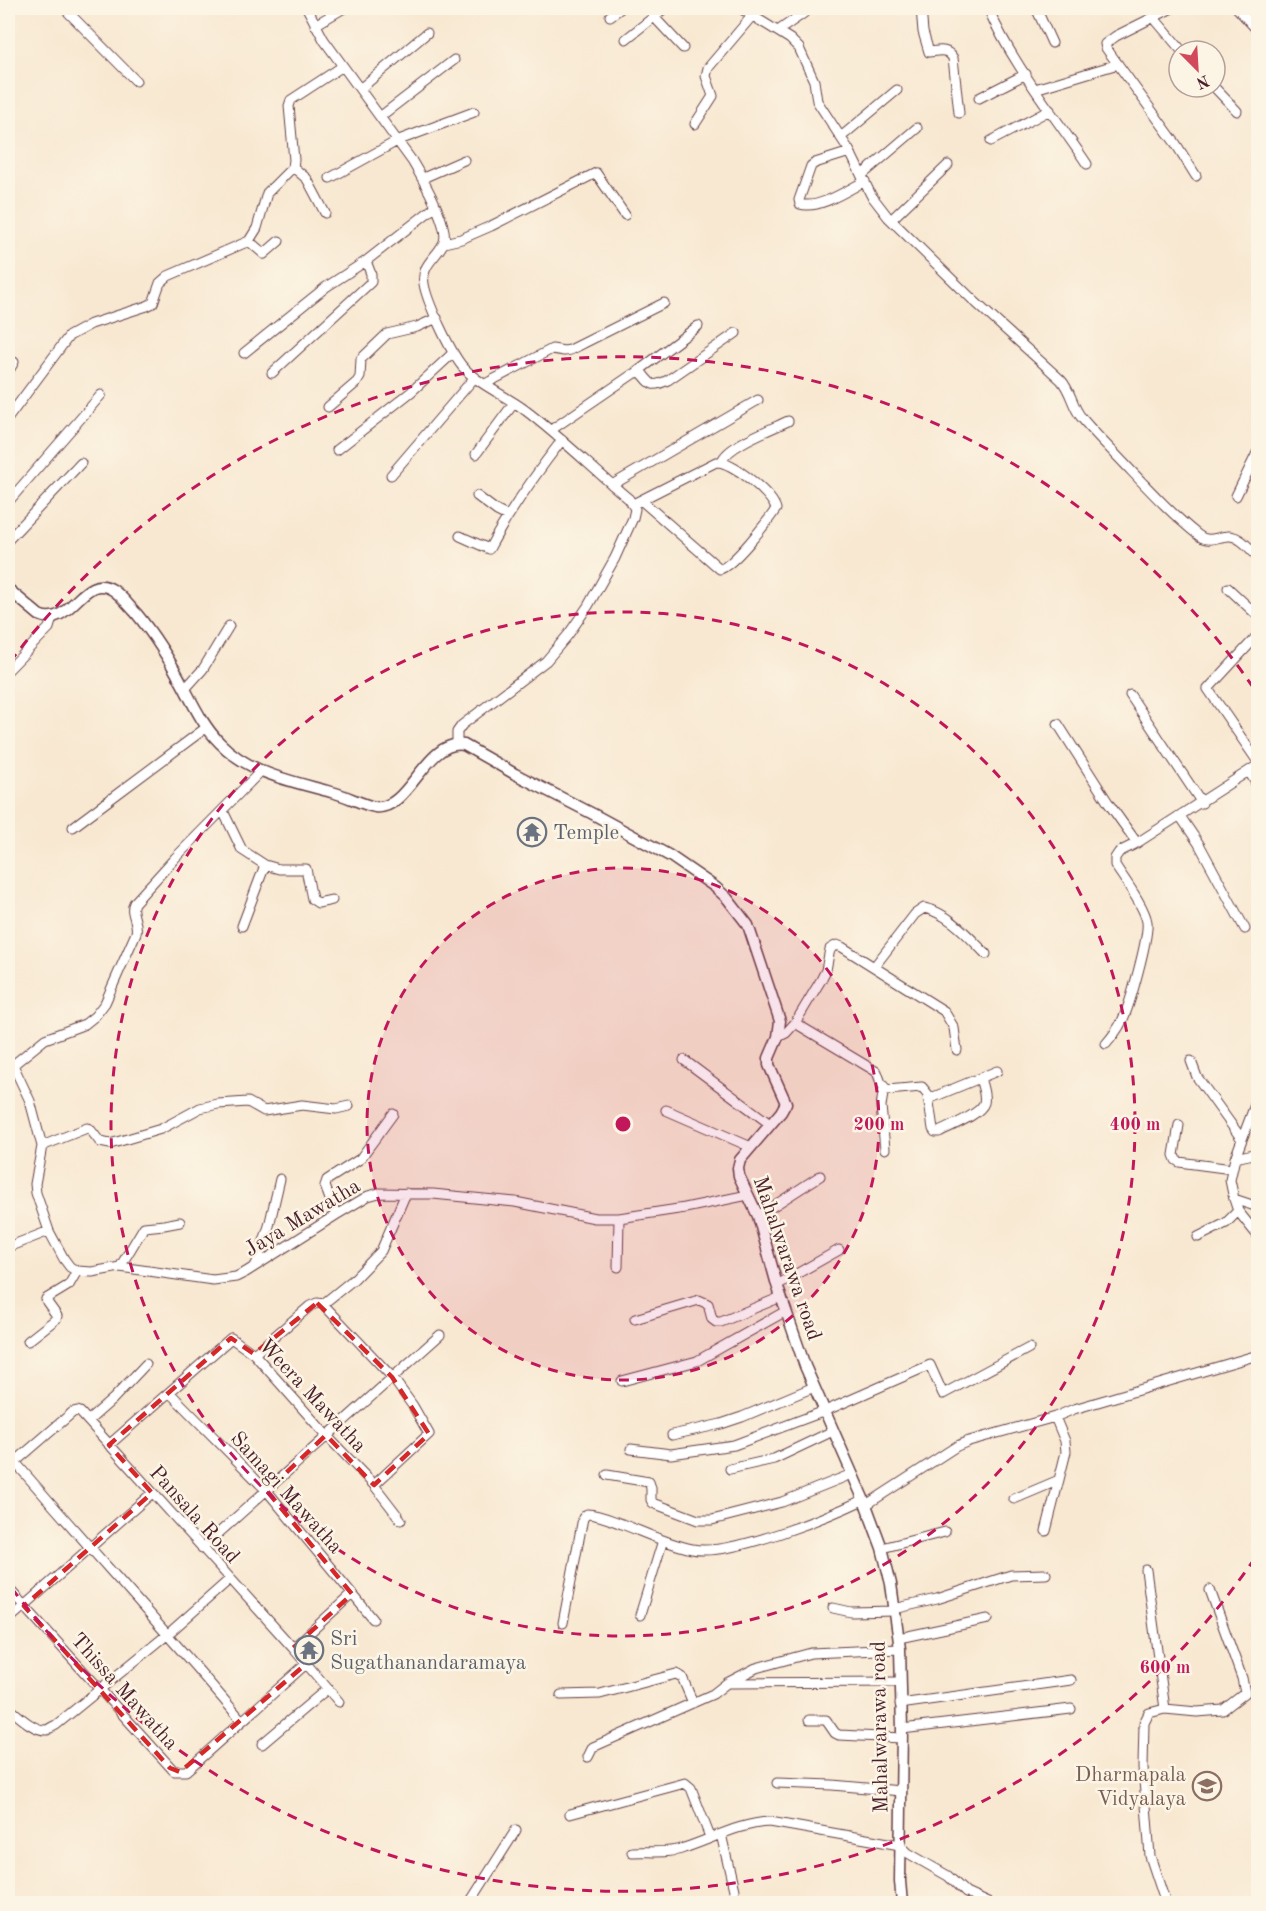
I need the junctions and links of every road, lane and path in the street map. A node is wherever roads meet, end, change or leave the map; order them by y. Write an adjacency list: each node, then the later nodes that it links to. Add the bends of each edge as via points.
1 (64, 8): 29 (street)
2 (307, 8): 17 (street)
3 (344, 8): 17 (street)
4 (621, 8): 13 (street)
5 (665, 8): 15 (street)
6 (740, 8): 14 (street)
7 (811, 8): 18 (street)
8 (921, 8): 38 (street, via 929,52 945,50 953,58)
9 (987, 8): 28 (street)
10 (1036, 8): 23 (street)
11 (1172, 8): 16 (street)
12 (1237, 8): 19 (street)
13 (610, 16)
14 (752, 16): 18 (street); 40 (street, via 708,68 706,76 713,96)
15 (654, 17): 21 (street); 24 (street)
16 (1154, 18): 22 (street); 26 (street, via 1108,40 1106,48)
17 (315, 25): 27 (street)
18 (778, 31): 42 (street, via 799,48 814,81 817,101)
19 (1258, 31)
20 (427, 33): 30 (street)
21 (626, 39)
22 (1172, 39)
23 (1052, 43)
24 (683, 48)
25 (454, 60): 39 (street)
26 (1118, 64): 31 (street); 50 (street)
27 (344, 66): 30 (street); 49 (street, via 291,100)
28 (1026, 74): 31 (street); 33 (street)
29 (136, 81)
30 (361, 88): 39 (street)
31 (1035, 89): 35 (street)
32 (897, 90): 42 (street)
33 (979, 98)
34 (1226, 99): 36 (street)
35 (1050, 110): 44 (street); 47 (street)
36 (1237, 111)
37 (474, 112): 43 (street)
38 (959, 113)
39 (381, 116): 43 (street)
40 (695, 124)
41 (916, 128): 53 (street)
42 (842, 137): 45 (street)
43 (399, 140): 51 (street); 52 (street)
44 (991, 141)
45 (850, 152): 53 (street); 53 (street, via 811,166 800,204 827,201)
46 (464, 160): 52 (street)
47 (1087, 164)
48 (948, 165): 57 (street)
49 (293, 167): 55 (street, via 307,179); 58 (street, via 267,193)
50 (1196, 176)
51 (330, 178)
52 (423, 178): 54 (street)
53 (863, 178): 57 (street)
54 (435, 207): 60 (street, via 443,226); 61 (street)
55 (325, 213)
56 (625, 215): 60 (street, via 596,173 491,226)
57 (891, 220): 96 (street, via 1062,380 1081,417 1200,537 1235,537)
58 (249, 241): 59 (street, via 264,254); 78 (street, via 168,276 160,283 153,303 91,324 69,336)
59 (279, 241)
60 (444, 243): 63 (street, via 424,270 426,294)
61 (366, 261): 66 (street, via 326,287); 71 (street, via 371,282)
62 (664, 303): 73 (street, via 570,350 552,349)
63 (437, 318): 67 (street); 77 (street, via 382,338 361,359 357,382)
64 (698, 326): 70 (street)
65 (736, 333): 70 (street, via 658,384 652,385)
66 (244, 352)
67 (453, 353): 72 (street); 82 (street)
68 (14, 362): 69 (street)
69 (8, 372)
70 (637, 372): 80 (street)
71 (272, 373)
72 (475, 377): 73 (street); 87 (street)
73 (485, 384): 76 (street)
74 (100, 395): 91 (street)
75 (758, 400): 88 (street)
76 (514, 403): 80 (street); 84 (street)
77 (328, 407)
78 (8, 418)
79 (788, 421): 85 (street, via 727,453)
80 (551, 430): 81 (street)
81 (561, 440): 88 (street); 93 (street)
82 (337, 450)
83 (1258, 451): 90 (street)
84 (476, 454)
85 (722, 462): 92 (street); 92 (street, via 754,483 776,509 724,568 717,567)
86 (81, 463): 95 (street)
87 (391, 475)
88 (612, 485): 92 (street)
89 (477, 496): 93 (street)
90 (1236, 496)
91 (8, 501)
92 (637, 502): 108 (street, via 615,558 568,635 546,661 462,725)
93 (507, 516): 94 (street, via 489,549)
94 (460, 536)
95 (8, 540)
96 (1258, 556)
97 (1228, 588): 99 (street)
98 (8, 589): 100 (street, via 39,615)
99 (1258, 616)
100 (52, 618): 103 (street, via 50,628); 104 (street, via 63,614 91,588 108,587 149,628)
101 (229, 626): 104 (street, via 203,669)
102 (1258, 635): 109 (street, via 1208,689)
103 (8, 670)
104 (185, 689): 107 (street)
105 (1130, 695): 113 (street)
106 (1058, 724): 117 (street)
107 (207, 727): 110 (street, via 219,743); 116 (street)
108 (457, 744): 110 (street, via 443,750 398,798 384,807); 125 (street, Mahalwarawa road, via 593,813 670,856 715,887 740,912 754,940 780,1021)
109 (1258, 763): 111 (street)
110 (261, 771): 114 (street)
111 (1249, 771): 112 (street); 113 (street)
112 (1258, 787)
113 (1202, 803): 115 (street)
114 (223, 811): 118 (street, via 242,850); 130 (street, via 134,903 136,933 105,1003 95,1016 85,1024 45,1039)
115 (1180, 816): 117 (street); 121 (street)
116 (73, 826)
117 (1137, 843): 126 (street, via 1119,852 1115,864 1144,912 1147,935 1122,1022)
118 (265, 865): 119 (street, via 306,869 312,899 318,903); 120 (street)
119 (332, 900)
120 (242, 926)
121 (1245, 929)
122 (986, 954): 123 (street, via 953,923 924,908)
123 (874, 967): 124 (street, via 842,946 833,946 826,970); 127 (street, via 944,1011 954,1028)
124 (795, 1023): 125 (street); 133 (street, via 877,1072)
125 (778, 1037): 140 (street, Mahalwarawa road, via 769,1065 786,1103)
126 (1106, 1044)
127 (957, 1050)
128 (684, 1060): 140 (street)
129 (1191, 1061): 142 (street, via 1197,1077)
130 (10, 1067): 143 (street, via 30,1101)
131 (997, 1071): 132 (street)
132 (980, 1078): 134 (street, via 934,1098); 134 (street, via 984,1105 939,1132 933,1129)
133 (884, 1088): 134 (street, via 922,1087); 145 (street, via 881,1106)
134 (928, 1096)
135 (1258, 1096): 139 (street)
136 (349, 1106): 143 (street, via 336,1109 302,1105 264,1112 248,1102 218,1104 120,1142 100,1142 87,1128)
137 (666, 1110): 144 (street)
138 (393, 1114): 156 (street, via 360,1159 327,1180)
139 (1255, 1115): 142 (street)
140 (770, 1124): 144 (street, Mahalwarawa road)
141 (1179, 1125): 148 (street, via 1176,1160)
142 (1241, 1138): 147 (street)
143 (42, 1146): 160 (street, via 35,1184)
144 (751, 1147): 152 (street, Mahalwarawa road, via 738,1168)
145 (885, 1149)
146 (1258, 1153): 147 (street)
147 (1235, 1158): 148 (street)
148 (1232, 1169): 153 (street)
149 (820, 1176): 157 (street)
150 (280, 1179): 165 (street)
151 (406, 1193): 156 (street, Jaya Mawatha, via 373,1194); 158 (street, Jaya Mawatha, via 515,1202 595,1218); 171 (street, via 381,1251)
152 (747, 1195): 157 (street, Mahalwarawa road); 158 (street, Jaya Mawatha)
153 (1234, 1199): 154 (street); 155 (street)
154 (1258, 1207)
155 (1238, 1211): 161 (street); 162 (street, via 1226,1223)
156 (336, 1215): 165 (street, Jaya Mawatha)
157 (758, 1216): 169 (street, Mahalwarawa road)
158 (619, 1218): 167 (street)
159 (180, 1222): 166 (street, via 144,1227)
160 (49, 1231): 163 (street); 168 (street, via 64,1259)
161 (1258, 1236)
162 (1198, 1237)
163 (8, 1247)
164 (839, 1250): 169 (street)
165 (256, 1265): 166 (street, Jaya Mawatha, via 236,1276 213,1280)
166 (120, 1267): 168 (street, Jaya Mawatha)
167 (618, 1267)
168 (77, 1271): 175 (street, via 69,1285 46,1299 56,1319)
169 (777, 1285): 170 (street, Mahalwarawa road)
170 (781, 1297): 172 (street, Mahalwarawa road); 173 (street, via 721,1322 712,1319 708,1304 699,1299)
171 (323, 1304): 177 (street, via 310,1306); 180 (street)
172 (786, 1311): 181 (street, via 697,1361); 182 (street, Mahalwarawa road)
173 (635, 1319)
174 (440, 1335): 180 (street)
175 (28, 1341)
176 (1029, 1348): 184 (street, via 943,1394 930,1365)
177 (254, 1354): 183 (street, Weera Mawatha, via 231,1338); 188 (street, Weera Mawatha)
178 (1258, 1355): 185 (street)
179 (146, 1364): 186 (street)
180 (392, 1377): 188 (street); 198 (street, via 429,1434)
181 (622, 1381)
182 (814, 1387): 184 (street, Mahalwarawa road); 189 (street, via 742,1417)
183 (170, 1393): 190 (street, Weera Mawatha); 199 (street, Samagi Mawatha)
184 (825, 1411): 187 (street, Mahalwarawa road); 191 (street, via 734,1446 670,1454)
185 (1055, 1417): 197 (street, via 1066,1446); 202 (street, via 957,1446)
186 (88, 1421): 190 (street, Pansala Road); 193 (street, via 80,1412 73,1412)
187 (834, 1431): 194 (street, via 774,1459); 195 (street, Mahalwarawa road)
188 (326, 1435): 198 (street, Weera Mawatha); 199 (street)
189 (672, 1436)
190 (109, 1445): 200 (street, Pansala Road)
191 (631, 1449)
192 (8, 1453): 193 (street)
193 (11, 1465): 207 (street)
194 (730, 1469)
195 (852, 1474): 196 (street, via 782,1502 712,1520 698,1520 653,1503 649,1482); 202 (street, Mahalwarawa road)
196 (607, 1475)
197 (1059, 1480): 201 (street); 204 (street)
198 (374, 1485): 203 (street, Weera Mawatha)
199 (267, 1491): 208 (street); 215 (street, Samagi Mawatha)
200 (152, 1493): 207 (street); 208 (street, Pansala Road)
201 (1014, 1500)
202 (865, 1502): 206 (street, via 740,1544 693,1549); 209 (street, Mahalwarawa road)
203 (400, 1520)
204 (1046, 1531)
205 (945, 1532): 209 (street)
206 (663, 1540): 219 (street); 223 (street, via 585,1515)
207 (88, 1547): 216 (street); 224 (street)
208 (202, 1548): 212 (street, Pansala Road)
209 (882, 1548): 218 (street, Mahalwarawa road)
210 (1146, 1570): 239 (street)
211 (1046, 1574): 218 (street, via 1011,1575)
212 (230, 1579): 224 (street); 226 (street, Pansala Road)
213 (8, 1587): 216 (street, Thissa Mawatha)
214 (1210, 1590): 239 (street, via 1245,1693 1223,1710)
215 (351, 1594): 220 (street, Samagi Mawatha); 226 (street)
216 (24, 1606): 222 (street); 231 (street, Thissa Mawatha)
217 (833, 1608): 218 (street)
218 (895, 1610): 225 (street, Mahalwarawa road)
219 (640, 1615)
220 (373, 1619)
221 (988, 1619): 225 (street)
222 (8, 1620)
223 (563, 1623)
224 (168, 1634): 231 (street); 241 (street)
225 (899, 1643): 229 (street, Mahalwarawa road); 230 (street, via 811,1653 756,1668)
226 (293, 1648): 227 (street, Pansala Road)
227 (306, 1664): 232 (street, Pansala Road); 241 (street, Thissa Mawatha)
228 (1071, 1680): 236 (street)
229 (900, 1682): 230 (street); 236 (street, Mahalwarawa road)
230 (727, 1683): 235 (street)
231 (100, 1689): 237 (street, via 47,1730 32,1725); 241 (street, Thissa Mawatha, via 170,1768 180,1772 186,1771)
232 (327, 1689): 234 (street, Pansala Road); 243 (street)
233 (561, 1695): 235 (street, via 600,1694 676,1674 682,1677)
234 (339, 1702)
235 (693, 1703): 244 (street, via 592,1747)
236 (900, 1704): 242 (street, Mahalwarawa road)
237 (8, 1707)
238 (1071, 1709): 242 (street)
239 (1165, 1709): 257 (street, via 1149,1713 1144,1723 1143,1767 1150,1856)
240 (808, 1720): 242 (street, via 826,1720 839,1735)
241 (242, 1721)
242 (902, 1734): 246 (street, Mahalwarawa road)
243 (262, 1744)
244 (588, 1757)
245 (777, 1783): 246 (street)
246 (901, 1791): 251 (street, Mahalwarawa road)
247 (570, 1814): 250 (street, via 685,1783 691,1788)
248 (516, 1830): 255 (street)
249 (721, 1834): 250 (street); 251 (street, via 770,1822); 253 (street)
250 (710, 1837): 252 (street, via 682,1850)
251 (900, 1845): 254 (street, Mahalwarawa road); 256 (street, via 948,1876 966,1893)
252 (632, 1852)
253 (734, 1890)
254 (900, 1903)
255 (469, 1904)
256 (990, 1904)
257 (1166, 1904)

